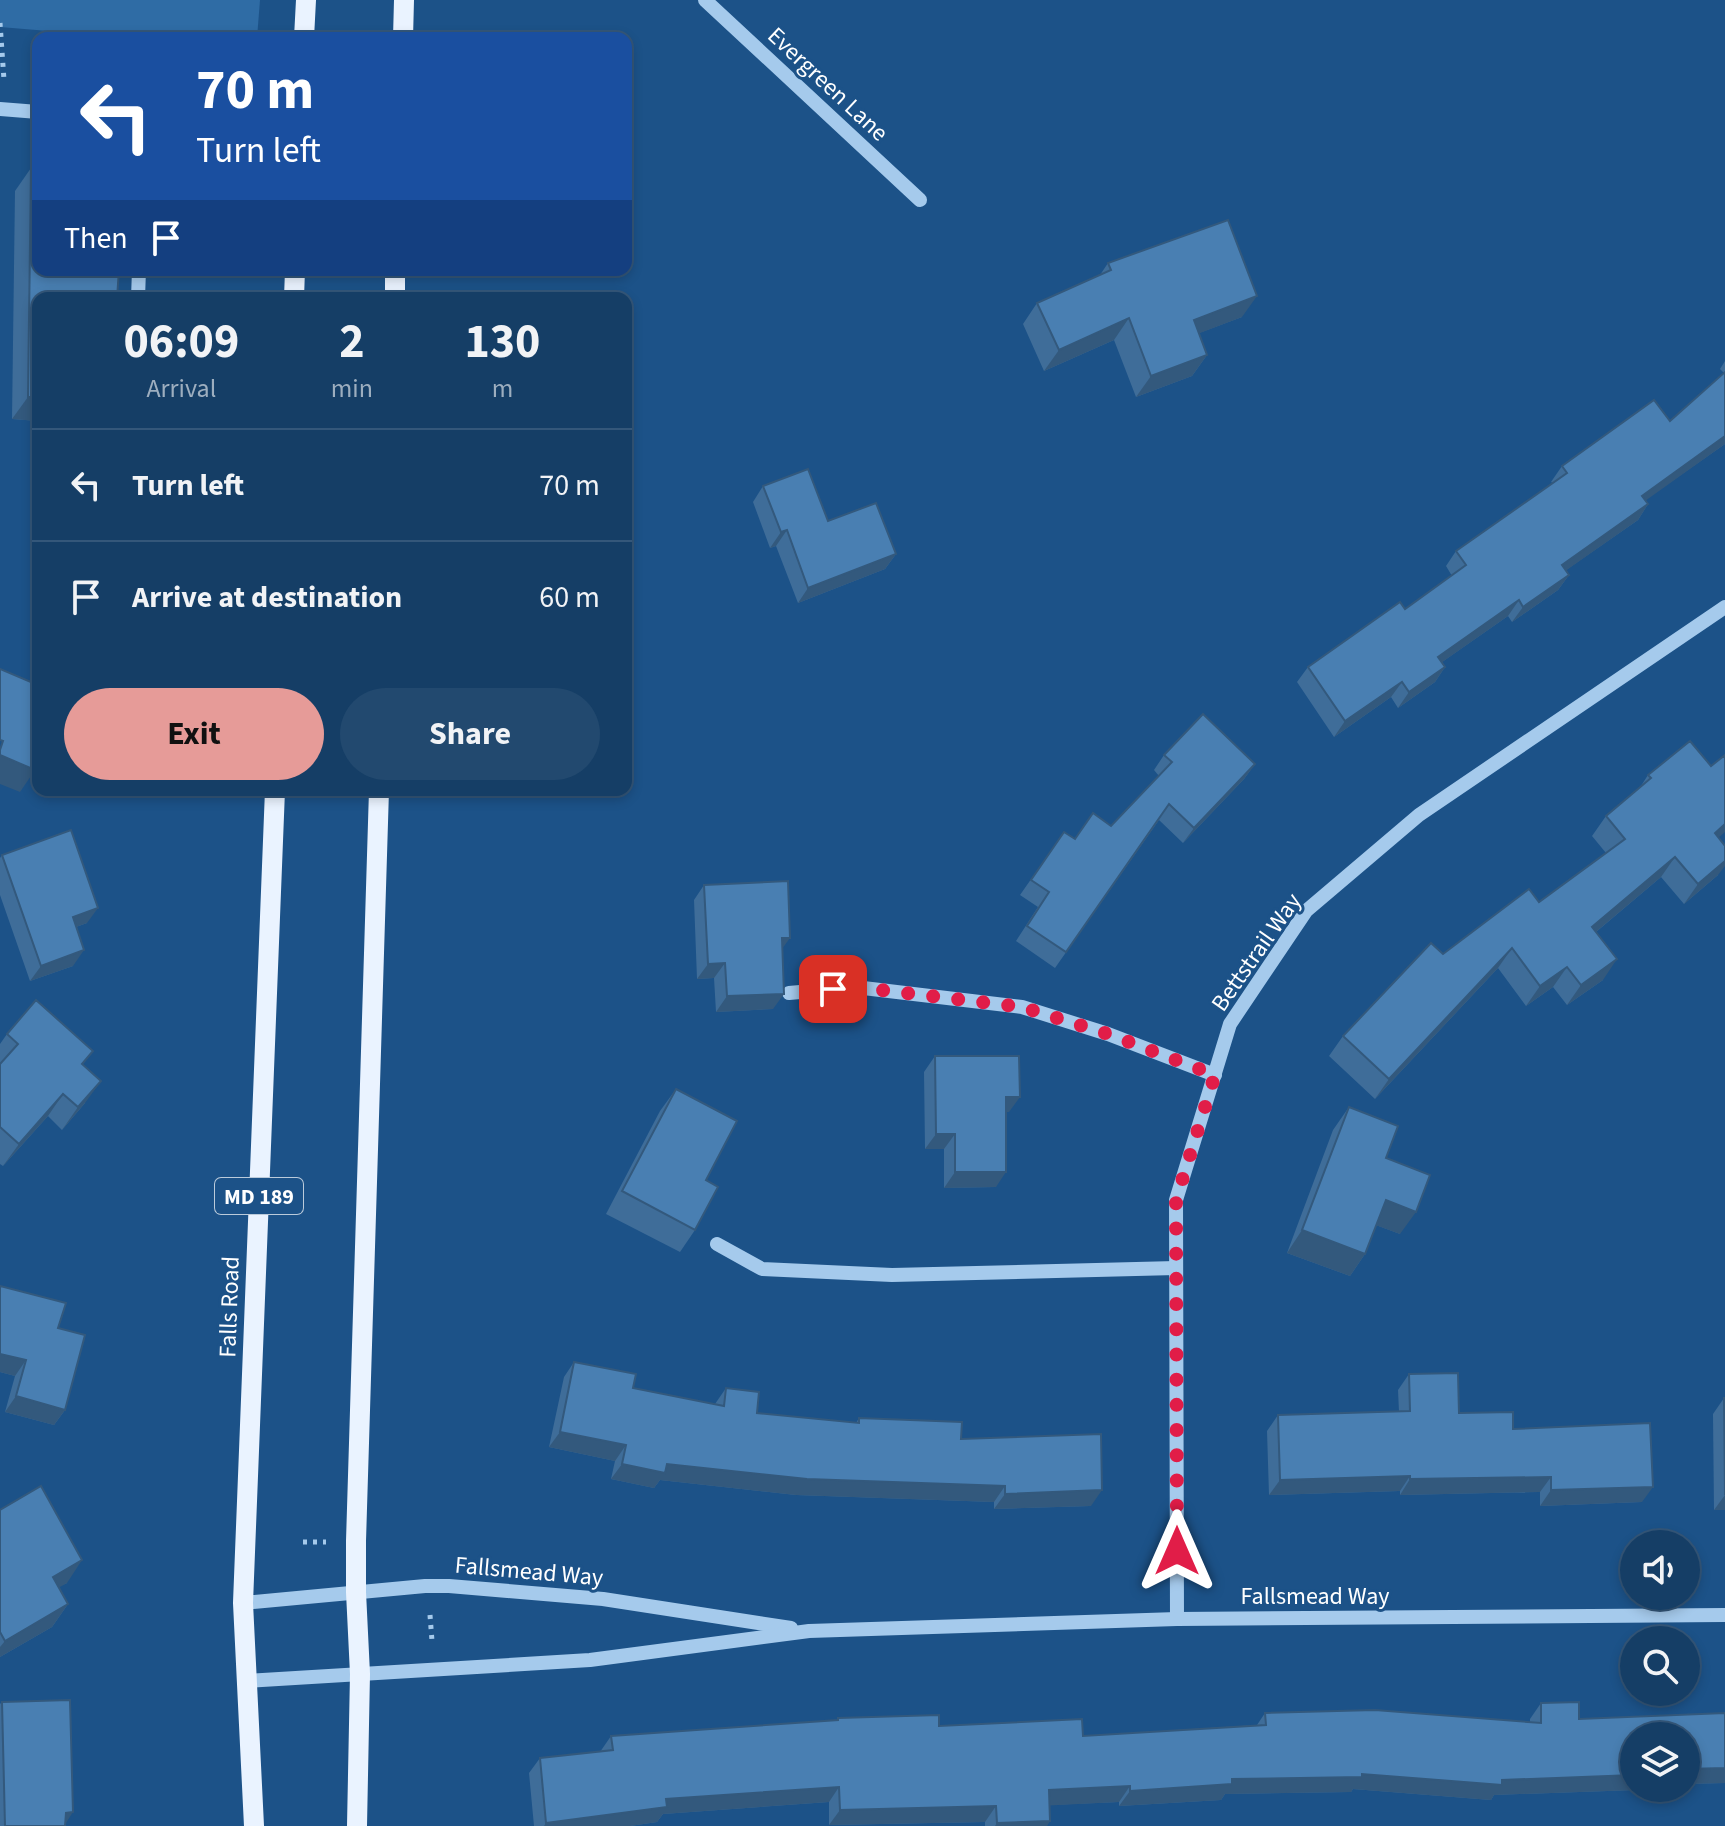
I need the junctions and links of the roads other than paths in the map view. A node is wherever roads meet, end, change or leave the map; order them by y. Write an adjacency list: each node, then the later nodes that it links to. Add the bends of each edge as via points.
1 (306, 0): 4 (main road)
2 (404, 0): 5 (main road)
3 (705, 0): 8 (street, Evergreen Lane)
4 (304, 32)
5 (403, 32)
6 (2, 109): 7 (street)
7 (32, 112)
8 (920, 200)
9 (1725, 607): 13 (street, Bettstrail Way, via 1419,815 1306,911 1230,1024)
10 (275, 796): 17 (main road, Falls Road / MD 189)
11 (379, 796): 16 (main road)
12 (789, 993): 13 (street, via 855,987 1022,1007)
13 (1215, 1075): 15 (street, Bettstrail Way, via 1176,1200)
14 (717, 1244): 15 (street, via 762,1269 892,1275)
15 (1176, 1268): 19 (street, Bettstrail Way)
16 (356, 1592): 17 (street, Fallsmead Way); 20 (street, Fallsmead Way, via 425,1586 588,1598); 21 (main road)
17 (243, 1603): 22 (main road, Falls Road / MD 189)
18 (1725, 1615): 19 (street, Fallsmead Way)
19 (1177, 1619): 20 (street, Fallsmead Way)
20 (809, 1631): 21 (street, Fallsmead Way, via 590,1660)
21 (360, 1674): 22 (street, Fallsmead Way); 24 (main road)
22 (247, 1681): 23 (main road, Falls Road / MD 189)
23 (254, 1826)
24 (357, 1826)

